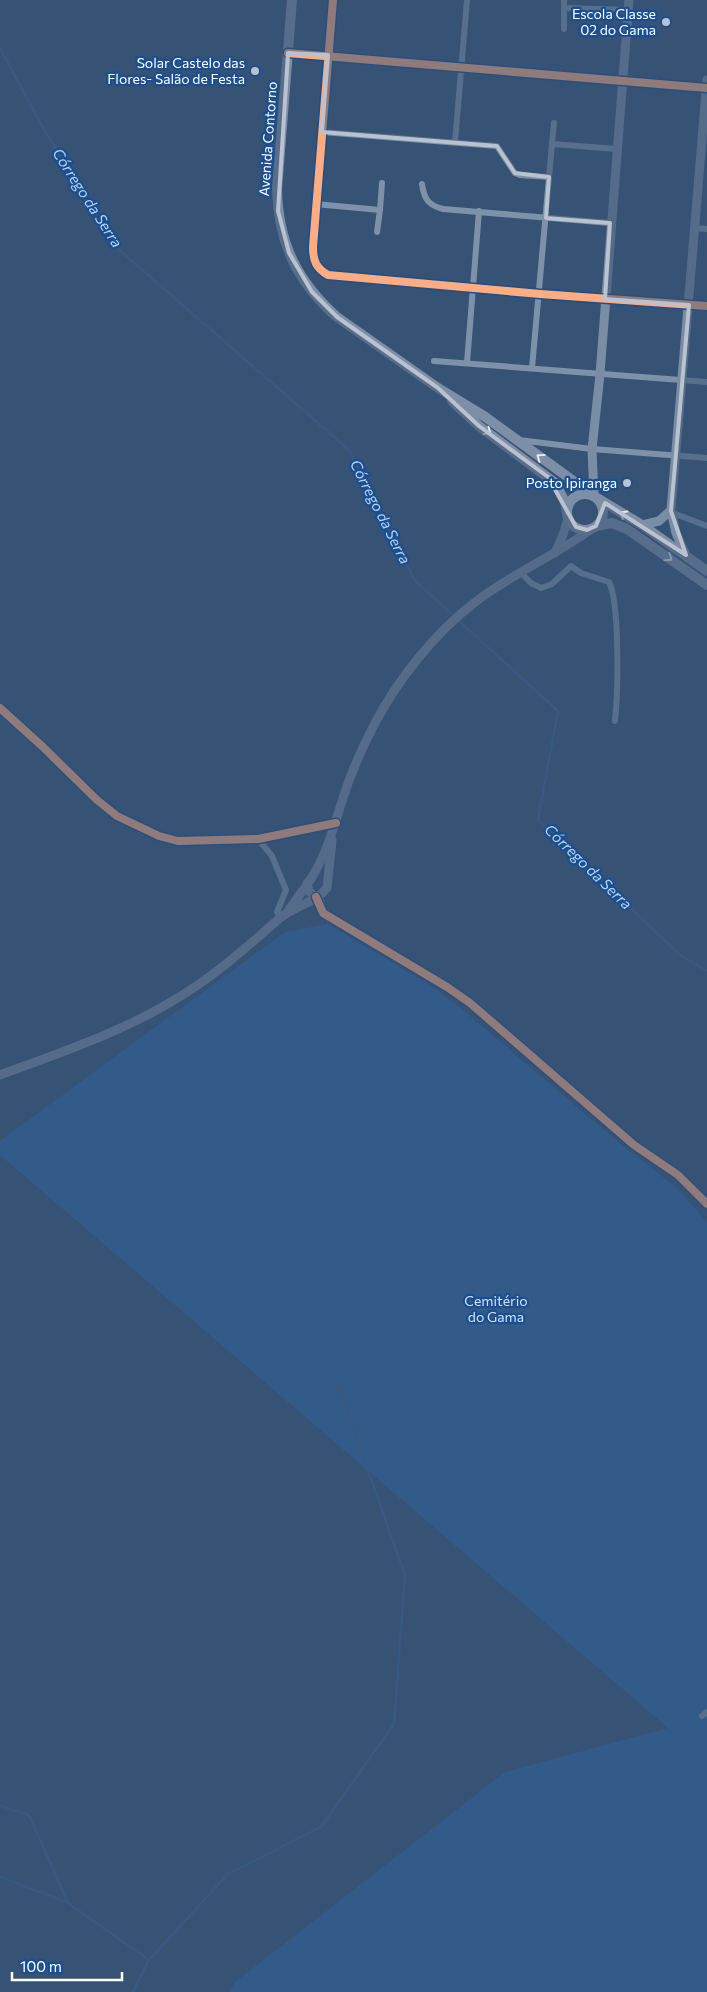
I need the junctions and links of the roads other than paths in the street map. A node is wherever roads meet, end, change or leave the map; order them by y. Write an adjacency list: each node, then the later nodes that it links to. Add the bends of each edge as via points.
1 (292, 0): 9 (main road, Avenida Contorno)
2 (332, 0): 10 (street)
3 (466, 0): 11 (street)
4 (564, 0): 6 (street)
5 (629, 0): 7 (street)
6 (564, 8): 7 (street); 8 (street)
7 (628, 10): 12 (street)
8 (564, 28)
9 (288, 53): 10 (street); 43 (main road, Avenida Contorno, via 277,189 281,231 289,253 300,277 336,317)
10 (328, 55): 11 (street); 16 (street)
11 (462, 68): 12 (street); 17 (street)
12 (622, 80): 14 (street); 19 (street)
13 (707, 80): 14 (street)
14 (707, 88): 20 (street)
15 (554, 123): 18 (street)
16 (322, 132): 17 (street); 24 (street)
17 (455, 142): 21 (street, via 497,146 520,175)
18 (552, 144): 19 (street); 21 (street)
19 (617, 149): 28 (street)
20 (703, 156): 29 (street)
21 (549, 177): 27 (street)
22 (382, 183): 25 (street)
23 (422, 184): 26 (street, via 424,196 432,207)
24 (315, 204): 25 (street); 32 (street, via 313,256 318,268 328,275)
25 (380, 210): 31 (street)
26 (479, 211): 27 (street); 32 (street)
27 (546, 218): 28 (street); 33 (street)
28 (610, 223): 34 (street)
29 (694, 228): 30 (street); 35 (street)
30 (707, 229)
31 (377, 232)
32 (472, 287): 33 (street); 38 (street)
33 (540, 294): 34 (street); 39 (street)
34 (605, 298): 35 (street); 40 (street)
35 (689, 304): 36 (street); 41 (street)
36 (707, 306)
37 (434, 361): 38 (street)
38 (467, 363): 39 (street)
39 (532, 368): 40 (street)
40 (600, 374): 41 (street); 45 (street)
41 (683, 381): 42 (street); 46 (street)
42 (707, 382)
43 (438, 388): 44 (main road, Avenida Contorno); 50 (main road, Avenida Contorno, one-way to 50, via 479,426 555,483)
44 (516, 440): 45 (street); 48 (main road, Avenida Contorno, one-way to 44)
45 (592, 449): 46 (street); 48 (street)
46 (676, 456): 47 (street); 49 (street)
47 (707, 458)
48 (595, 497): 50 (main road, via 583,494 573,498); 51 (main road, Avenida Contorno, one-way to 48); 53 (main road, via 603,506 603,512 600,522)
49 (671, 511): 51 (street, via 659,520); 52 (street); 55 (street)
50 (568, 515): 53 (main road, via 576,527 587,530); 54 (street, via 564,536)
51 (642, 525): 55 (main road, Avenida Contorno)
52 (707, 526)
53 (594, 527): 54 (street); 58 (main road, one-way to 58, via 612,523 627,529)
54 (555, 553): 57 (street)
55 (686, 555): 56 (main road, Avenida Contorno)
56 (707, 570)
57 (521, 572): 60 (street, via 541,588 552,584 569,567 608,582 613,593 616,627); 61 (street, via 456,618 407,672 355,763)
58 (707, 585)
59 (0, 708): 62 (street, via 97,800 134,825 178,841)
60 (615, 721)
61 (335, 826): 62 (street); 63 (street); 64 (street)
62 (258, 839): 67 (street, via 272,856 286,890 277,912)
63 (314, 873): 64 (street, via 324,874); 65 (street)
64 (327, 881): 66 (street, via 327,888)
65 (307, 883): 66 (street, via 309,891); 67 (street)
66 (316, 897): 67 (street); 69 (street, via 323,913 470,1003 634,1145)
67 (284, 915): 68 (street, via 255,942 183,994 144,1016 85,1043)
68 (0, 1075)
69 (703, 1193): 70 (street)
70 (707, 1204)

